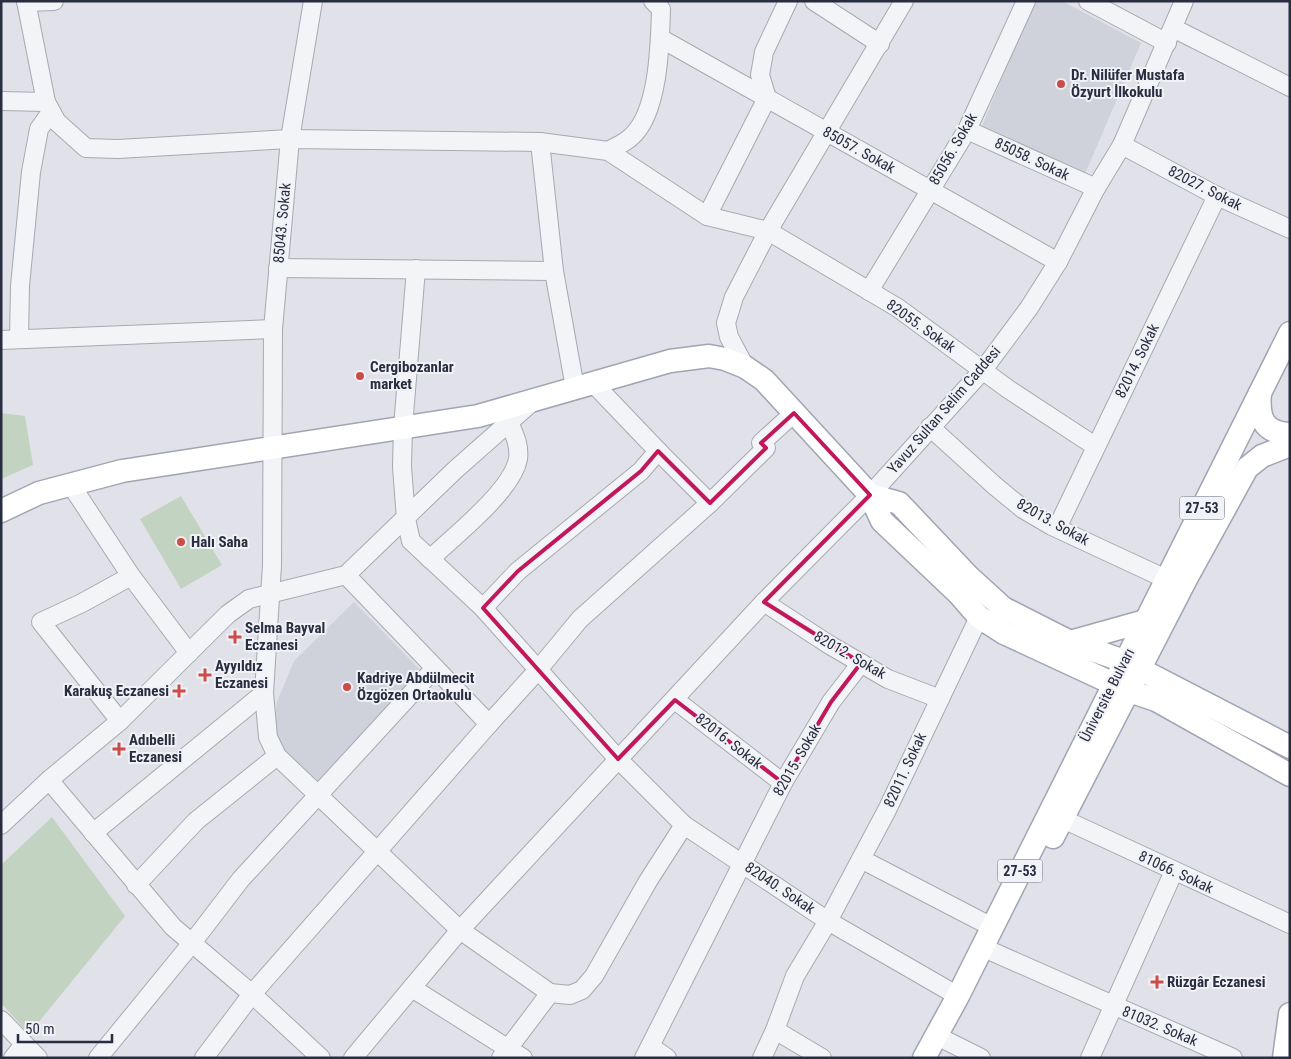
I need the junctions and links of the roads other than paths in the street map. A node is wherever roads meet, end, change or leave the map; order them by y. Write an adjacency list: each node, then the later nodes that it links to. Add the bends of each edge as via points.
1 (54, 1): 9 (street)
2 (313, 1): 20 (street, 85043. Sokak)
3 (788, 1): 15 (street, via 764,52 760,75)
4 (814, 1): 13 (street)
5 (904, 1): 13 (street)
6 (1026, 1): 18 (street, 85056. Sokak)
7 (1088, 1): 11 (street)
8 (1184, 1): 11 (street, Yavuz Sultan Selim Caddesi)
9 (26, 2): 17 (street)
10 (660, 5): 12 (street)
11 (1170, 35): 14 (street); 22 (street, Yavuz Sultan Selim Caddesi)
12 (660, 38): 15 (street, 85057. Sokak); 23 (street, via 658,70 645,118 632,137)
13 (880, 44): 19 (street)
14 (1290, 87)
15 (767, 98): 19 (street, 85057. Sokak); 27 (street)
16 (1, 101): 17 (street)
17 (49, 107): 20 (street, via 68,134 86,148); 37 (street, via 38,129 20,286)
18 (967, 130): 24 (street, 85058. Sokak); 25 (street, 85056. Sokak)
19 (828, 133): 25 (street, 85057. Sokak); 29 (street)
20 (290, 139): 21 (street); 31 (street, 85043. Sokak)
21 (540, 142): 23 (street); 33 (street)
22 (1122, 145): 24 (street, Yavuz Sultan Selim Caddesi); 26 (street, 82027. Sokak)
23 (608, 151): 27 (street, 82055. Sokak)
24 (1096, 188): 30 (street, Yavuz Sultan Selim Caddesi)
25 (931, 189): 30 (street, 85057. Sokak); 34 (street, 85056. Sokak)
26 (1217, 196): 28 (street, 82027. Sokak); 49 (street, 82014. Sokak)
27 (707, 216): 29 (street, 82055. Sokak)
28 (1290, 229)
29 (768, 231): 34 (street, 82055. Sokak); 38 (street, via 734,297 726,323 728,337)
30 (1058, 262): 39 (street, Yavuz Sultan Selim Caddesi)
31 (278, 268): 32 (street); 35 (street, 85043. Sokak)
32 (416, 269): 33 (street); 46 (street, 82040. Sokak)
33 (554, 271): 40 (street)
34 (869, 291): 39 (street, 82055. Sokak, via 898,308)
35 (273, 329): 37 (street); 50 (street, 85043. Sokak)
36 (1290, 333): 41 (main road, Üniversite Bulvarı / 27-53)
37 (10, 340)
38 (745, 367): 40 (main road, via 725,358 695,357 670,360); 43 (main road, via 764,380)
39 (983, 370): 45 (street, Yavuz Sultan Selim Caddesi); 49 (street, 82055. Sokak)
40 (584, 385): 42 (main road); 51 (street)
41 (1260, 392): 47 (main road, via 1259,411 1264,423 1275,431); 61 (main road, Üniversite Bulvarı / 27-53)
42 (534, 400): 44 (street); 46 (main road, via 478,416)
43 (794, 413): 53 (main road); 54 (street, via 761,444 766,448)
44 (509, 422): 56 (street); 58 (street, via 517,440 518,459 508,483)
45 (930, 426): 53 (street, Yavuz Sultan Selim Caddesi); 57 (street, 82013. Sokak, via 1023,509)
46 (403, 427): 50 (main road); 56 (street, 82040. Sokak)
47 (1290, 434)
48 (1290, 445): 70 (main road, Üniversite Bulvarı, via 1262,456 1247,468)
49 (1095, 446): 57 (street, 82014. Sokak)
50 (272, 447): 52 (main road, via 122,471); 62 (street, 85043. Sokak)
51 (658, 451): 54 (street); 64 (street, via 641,471 518,571)
52 (71, 485): 55 (main road, via 39,493); 60 (street)
53 (870, 495): 63 (street, Yavuz Sultan Selim Caddesi); 65 (main road, via 882,521); 67 (main road, via 899,503 1003,608)
54 (710, 503): 73 (street, via 580,619)
55 (1, 511)
56 (406, 519): 58 (street, 82040. Sokak, via 411,542); 59 (street)
57 (1057, 528): 61 (street, 82013. Sokak)
58 (430, 559): 64 (street, 82040. Sokak)
59 (346, 575): 62 (street); 71 (street)
60 (131, 576): 68 (street); 80 (street, via 42,622)
61 (1166, 579): 66 (main road, Üniversite Bulvarı / 27-53)
62 (270, 594): 68 (street, via 249,599 228,614); 75 (street, 85043. Sokak)
63 (764, 602): 69 (street, 82012. Sokak); 77 (street, Yavuz Sultan Selim Caddesi)
64 (483, 608): 73 (street, 82040. Sokak)
65 (979, 617): 72 (main road, via 1004,633); 76 (street, 82011. Sokak)
66 (1145, 621): 67 (main road); 70 (main road, Üniversite Bulvarı / 27-53)
67 (1070, 642): 70 (main road)
68 (189, 653): 80 (street)
69 (862, 663): 76 (street, 82012. Sokak, via 888,679); 88 (street, 82015. Sokak, via 831,702)
70 (1132, 666): 74 (main road, Üniversite Bulvarı / 27-53); 83 (main road)
71 (434, 669): 81 (street); 89 (street)
72 (1084, 669): 74 (main road); 79 (main road)
73 (537, 671): 81 (street); 85 (street, 82040. Sokak)
74 (1121, 687): 78 (main road); 79 (main road, Üniversite Bulvarı / 27-53); 82 (main road, Üniversite Bulvarı)
75 (264, 693): 84 (street, 85043. Sokak, via 268,737); 93 (street)
76 (940, 699): 95 (street, 82011. Sokak)
77 (675, 700): 85 (street, Yavuz Sultan Selim Caddesi); 88 (street, 82016. Sokak)
78 (1156, 700): 82 (main road); 86 (main road)
79 (1102, 706): 101 (main road, Üniversite Bulvarı / 27-53)
80 (120, 720): 87 (street)
81 (489, 724): 94 (street)
82 (1111, 727): 90 (main road, Üniversite Bulvarı)
83 (1290, 747)
84 (277, 756): 89 (street); 98 (street, via 196,821)
85 (618, 759): 92 (street, 82040. Sokak); 102 (street, Yavuz Sultan Selim Caddesi)
86 (1290, 775)
87 (49, 780): 91 (street); 93 (street)
88 (783, 783): 96 (street, 82015. Sokak)
89 (319, 795): 94 (street); 103 (street, via 241,879)
90 (1063, 820): 97 (street, 81066. Sokak); 104 (main road, Üniversite Bulvarı)
91 (1, 825)
92 (684, 825): 96 (street, 82040. Sokak); 106 (street, via 594,976 582,990 570,995)
93 (93, 833): 98 (street)
94 (377, 850): 102 (street); 107 (street)
95 (861, 859): 99 (street, 82011. Sokak); 101 (street)
96 (742, 863): 99 (street, 82040. Sokak); 116 (street, 82015. Sokak)
97 (1174, 871): 100 (street, 81066. Sokak); 109 (street)
98 (136, 885): 103 (street, via 173,928)
99 (828, 921): 108 (street, 82040. Sokak); 112 (street, 82011. Sokak, via 795,976)
100 (1290, 924)
101 (992, 927): 108 (main road, Üniversite Bulvarı / 27-53)
102 (460, 930): 105 (street, Yavuz Sultan Selim Caddesi); 106 (street)
103 (192, 943): 107 (street); 118 (street)
104 (993, 952): 109 (street, 81032. Sokak); 113 (main road, Üniversite Bulvarı)
105 (412, 988): 115 (street); 121 (street, Yavuz Sultan Selim Caddesi)
106 (550, 993): 115 (street)
107 (252, 994): 119 (street); 120 (street)
108 (958, 996): 126 (main road, Üniversite Bulvarı / 27-53)
109 (1114, 1007): 128 (street); 129 (street, 81032. Sokak)
110 (1290, 1014): 130 (main road)
111 (1, 1020): 114 (street)
112 (775, 1030): 124 (street, 82011. Sokak); 125 (street)
113 (943, 1049): 127 (street)
114 (33, 1053): 117 (street, via 22,1046)
115 (504, 1053): 122 (street)
116 (648, 1053): 123 (street)
117 (13, 1058)
118 (98, 1058)
119 (204, 1058)
120 (321, 1058)
121 (353, 1058)
122 (524, 1058)
123 (666, 1058)
124 (762, 1058)
125 (822, 1058)
126 (924, 1058)
127 (981, 1058)
128 (1090, 1058)
129 (1233, 1058)
130 (1284, 1058)

